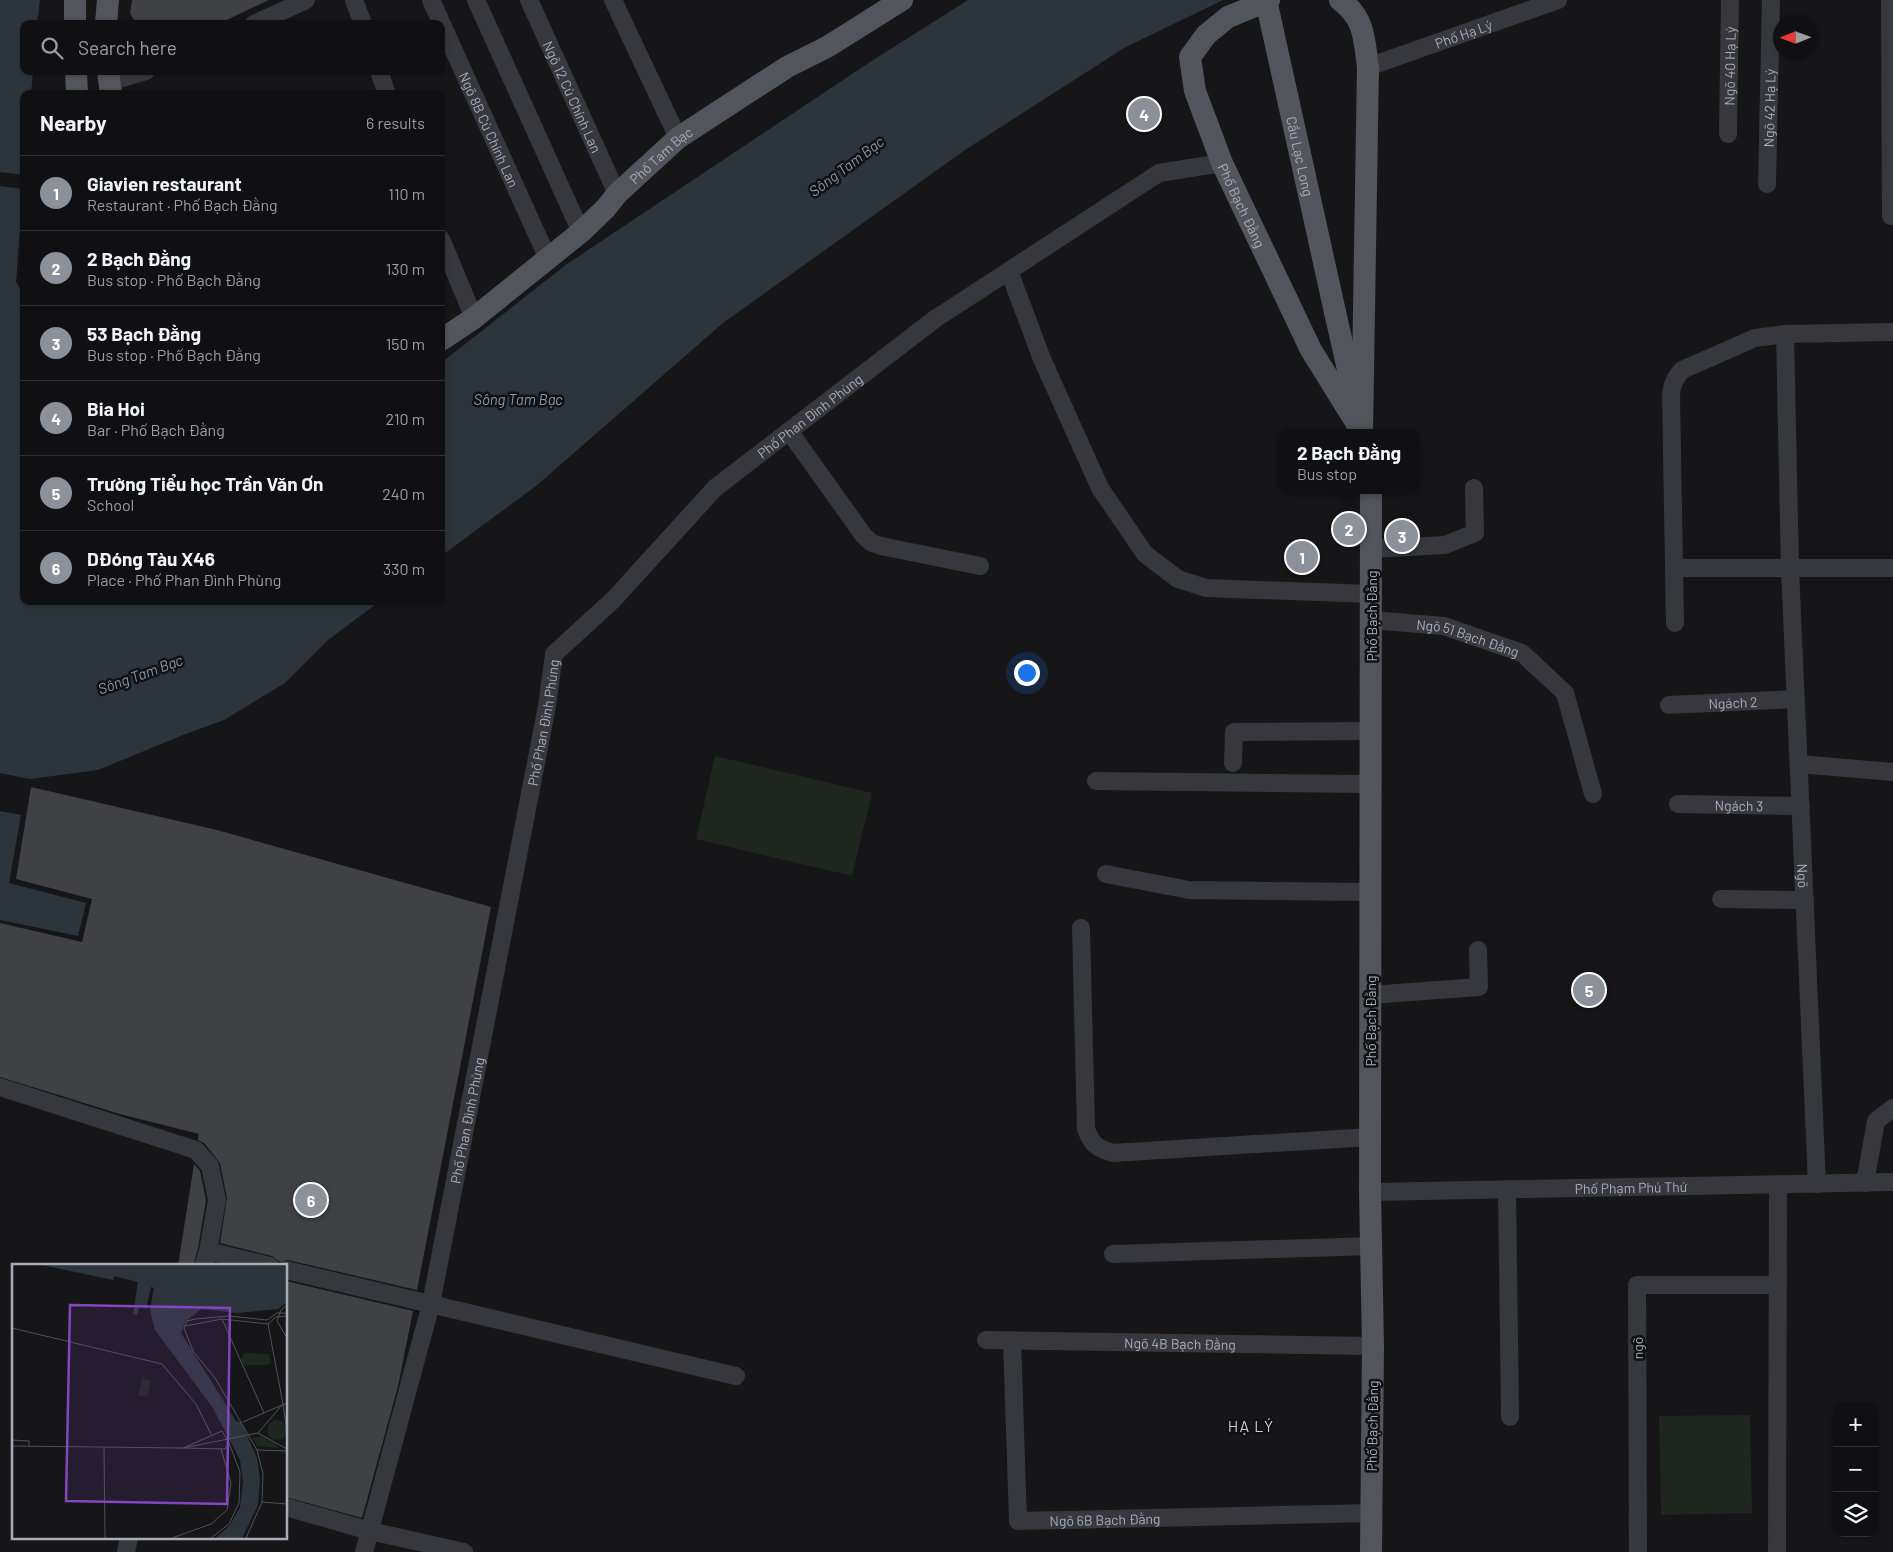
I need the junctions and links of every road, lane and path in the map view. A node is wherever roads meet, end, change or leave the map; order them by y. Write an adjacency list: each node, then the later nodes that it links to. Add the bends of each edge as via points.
1 (75, 0): 16 (main road)
2 (108, 0): 17 (main road)
3 (306, 0): 18 (street)
4 (354, 0): 19 (street)
5 (431, 0): 20 (street, Ngõ 8B Cù Chính Lan)
6 (476, 0): 35 (street)
7 (529, 0): 33 (street, Ngõ 12 Cù Chính Lan)
8 (613, 0): 30 (street)
9 (1267, 0): 31 (main road, Phố Bạch Đằng, via 1228,17 1206,35 1190,57 1195,91); 44 (main road, Cầu Lạc Long, bridge)
10 (1340, 0): 22 (main road, via 1352,8 1362,26)
11 (1558, 0): 22 (street, Phố Hạ Lý)
12 (1730, 0): 29 (street, Ngõ 40 Hạ Lý)
13 (1771, 0): 32 (street, Ngõ 42 Hạ Lý)
14 (1890, 0): 34 (street)
15 (889, 3): 30 (main road, Phố Tam Bạc, via 827,47 787,67)
16 (75, 20)
17 (106, 20)
18 (263, 20)
19 (362, 20)
20 (440, 20)
21 (445, 31): 37 (street, Ngõ 8B Cù Chính Lan)
22 (1368, 67): 45 (main road)
23 (76, 75): 27 (main road)
24 (133, 75): 26 (street)
25 (380, 75): 28 (street)
26 (109, 82)
27 (77, 90)
28 (386, 90)
29 (1728, 134)
30 (678, 138): 33 (main road, Phố Tam Bạc)
31 (1222, 163): 38 (street, Phố Phan Đình Phùng, via 1159,173); 43 (main road, Phố Bạch Đằng, via 1311,350)
32 (1767, 184)
33 (617, 194): 35 (main road, Phố Tam Bạc)
34 (1891, 216)
35 (582, 232): 37 (main road, Phố Tam Bạc)
36 (445, 249): 39 (street)
37 (548, 259): 39 (main road, Phố Tam Bạc)
38 (1009, 271): 46 (street, Phố Phan Đình Phùng, via 935,319); 54 (street, via 1042,359 1100,488 1144,554 1178,579 1206,588)
39 (474, 318): 42 (main road, Phố Tam Bạc)
40 (1893, 332): 41 (street)
41 (1785, 334): 51 (street, via 1755,338 1682,370 1672,385); 53 (street, Ngõ)
42 (445, 337)
43 (1360, 429)
44 (1361, 429)
45 (1362, 429)
46 (789, 431): 50 (street, via 872,543); 90 (street, Phố Phan Đình Phùng, via 715,488 614,599 554,654 546,715)
47 (1474, 488): 49 (street, via 1475,533 1445,545)
48 (1371, 494): 49 (main road, Phố Bạch Đằng)
49 (1371, 549): 54 (main road, Phố Bạch Đằng)
50 (980, 566)
51 (1675, 568): 53 (street); 56 (street)
52 (1893, 568): 53 (street)
53 (1790, 569): 57 (street, Ngõ)
54 (1371, 594): 55 (main road, Phố Bạch Đằng)
55 (1370, 620): 59 (main road, Phố Bạch Đằng); 65 (street, Ngõ 51 Bạch Đằng, via 1444,626 1522,653 1564,693)
56 (1675, 623)
57 (1796, 699): 58 (street, Ngách 2); 61 (street, Ngõ)
58 (1669, 705)
59 (1371, 731): 60 (street, via 1234,732); 64 (main road, Phố Bạch Đằng)
60 (1233, 763)
61 (1799, 764): 62 (street); 67 (street, Ngõ)
62 (1893, 772)
63 (1096, 781): 64 (street)
64 (1370, 784): 69 (main road, Phố Bạch Đằng)
65 (1593, 794)
66 (1678, 804): 67 (street, Ngách 3)
67 (1801, 806): 71 (street, Ngõ)
68 (1106, 874): 69 (street, via 1189,890)
69 (1370, 892): 74 (main road, Phố Bạch Đằng)
70 (1721, 899): 71 (street)
71 (1805, 900): 81 (street, Ngõ)
72 (1081, 928): 77 (street, via 1086,1128 1091,1140 1101,1149 1114,1153)
73 (1478, 950): 74 (street, via 1479,987)
74 (1370, 995): 77 (main road, Phố Bạch Đằng)
75 (0, 1087): 86 (street, via 196,1150 210,1166 217,1200)
76 (1893, 1108): 79 (street, via 1876,1121)
77 (1370, 1137): 83 (main road, Phố Bạch Đằng)
78 (1893, 1182): 79 (street, Phố Phạm Phú Thứ)
79 (1865, 1183): 81 (street, Phố Phạm Phú Thứ)
80 (1778, 1184): 81 (street, Phố Phạm Phú Thứ); 82 (street, Phố Phạm Phú Thứ); 89 (street)
81 (1817, 1184)
82 (1507, 1190): 83 (street, Phố Phạm Phú Thứ); 95 (street)
83 (1370, 1192): 84 (main road, Phố Bạch Đằng)
84 (1370, 1246): 85 (street); 93 (main road, Phố Bạch Đằng)
85 (1113, 1254)
86 (205, 1258): 87 (street)
87 (254, 1264)
88 (288, 1270): 90 (street)
89 (1778, 1286): 102 (street, ngõ, via 1637,1285); 103 (street)
90 (431, 1304): 94 (street); 98 (street, Phố Phan Đình Phùng)
91 (986, 1340): 92 (street, Ngõ 4B Bạch Đằng)
92 (1012, 1340): 93 (street, Ngõ 4B Bạch Đằng); 97 (street, Ngõ 6B Bạch Đằng, via 1018,1521)
93 (1373, 1346): 97 (main road, Phố Bạch Đằng)
94 (736, 1376)
95 (1510, 1417)
96 (288, 1508): 98 (street)
97 (1370, 1513): 101 (main road, Phố Bạch Đằng)
98 (370, 1530): 99 (street, Phố Phan Đình Phùng); 100 (street)
99 (364, 1552)
100 (464, 1552)
101 (1371, 1552)
102 (1638, 1552)
103 (1777, 1552)

